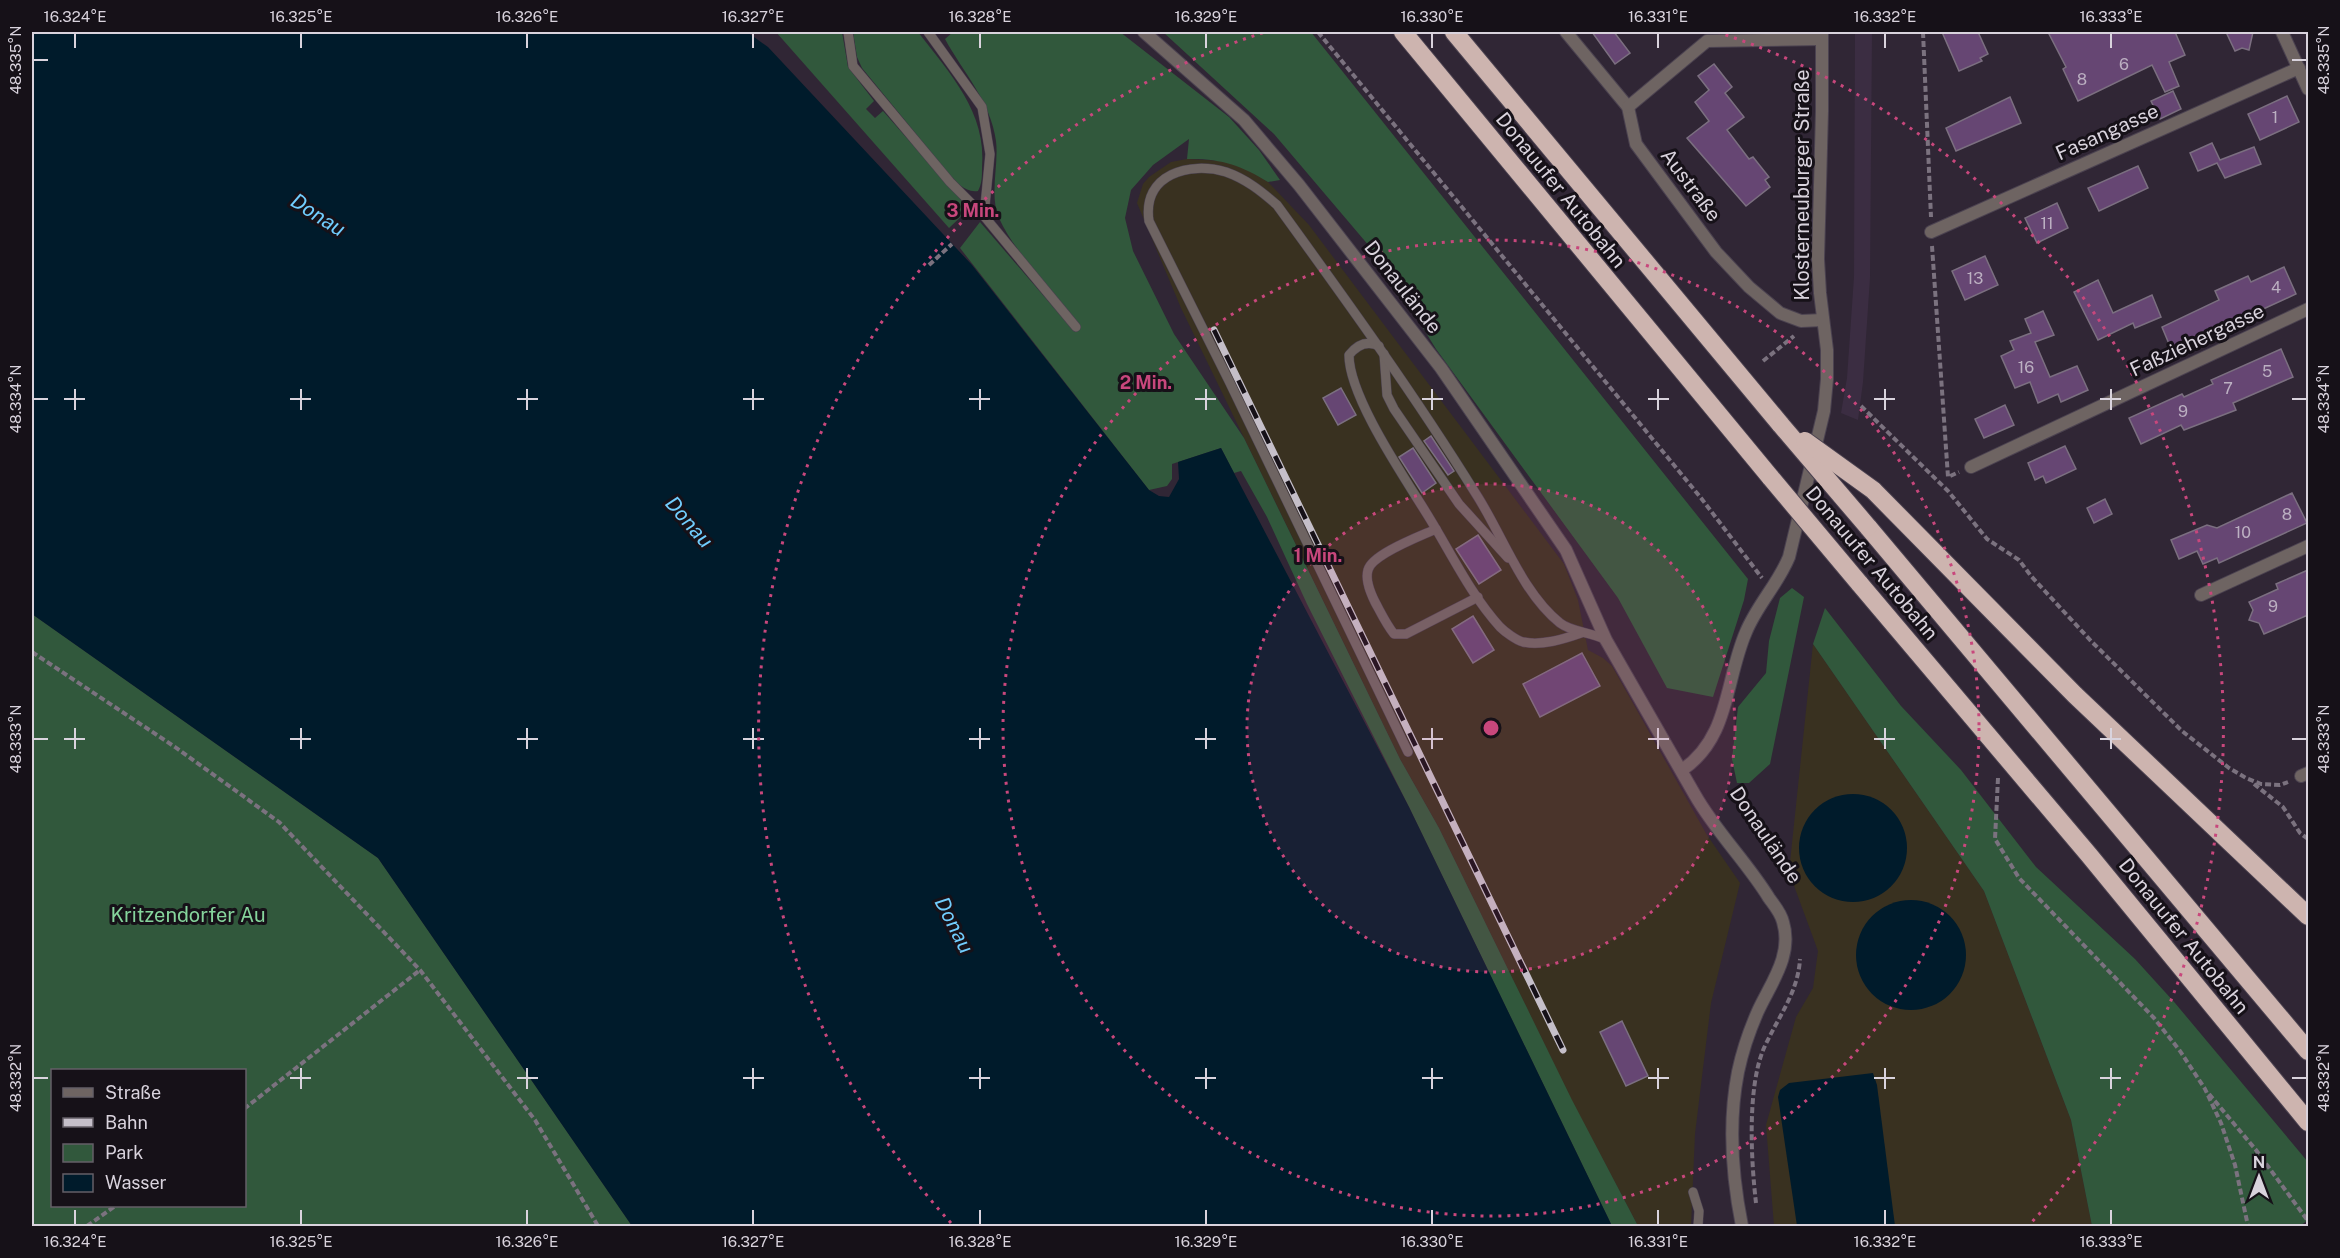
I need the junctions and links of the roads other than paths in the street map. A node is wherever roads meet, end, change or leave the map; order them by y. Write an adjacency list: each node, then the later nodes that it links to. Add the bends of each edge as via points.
1 (848, 32): 13 (lane, via 854,66 950,182)
2 (928, 32): 13 (lane, via 982,107 990,154)
3 (1144, 32): 27 (street, Donaulände, via 1244,120 1441,368 1566,550)
4 (1403, 32): 32 (highway, Donauufer Autobahn, bridge)
5 (1454, 32): 19 (highway, Donauufer Autobahn)
6 (1566, 32): 12 (street, Austraße)
7 (2282, 32): 10 (street)
8 (1822, 35): 9 (street); 16 (street, Klosterneuburger Straße, via 1818,259)
9 (1705, 37): 12 (street)
10 (2299, 68): 11 (street); 14 (street, Fasangasse)
11 (2308, 89)
12 (1628, 107): 16 (street, Austraße, via 1636,144 1716,252 1780,313 1801,321)
13 (984, 216): 17 (lane)
14 (1931, 232)
15 (2308, 309): 20 (street, Faßziehergasse)
16 (1823, 320): 29 (street, Klosterneuburger Straße, via 1827,359 1824,411 1789,556 1745,634 1713,736 1703,753)
17 (1076, 327)
18 (1382, 349): 21 (lane, via 1373,343 1354,349 1349,355 1351,375 1375,426); 23 (lane, via 1478,495); 23 (lane, via 1388,395 1394,409 1459,504); 28 (lane, via 1277,205 1256,187 1224,172 1190,169 1154,187 1147,208 1149,221)
19 (1781, 425): 30 (highway, bridge, via 1873,490 2075,695); 31 (highway, Donauufer Autobahn, bridge)
20 (1971, 467)
21 (1436, 529): 25 (lane); 25 (lane, via 1370,564 1367,581 1387,625 1394,634 1406,634)
22 (2308, 546): 24 (street)
23 (1519, 570): 26 (lane, via 1542,606 1570,630)
24 (2202, 595)
25 (1478, 597): 26 (lane, via 1502,629 1522,642 1563,640)
26 (1584, 632): 27 (lane)
27 (1606, 640): 29 (street, Donaulände)
28 (1408, 752)
29 (1682, 770): 35 (street, Donaulände, via 1708,817 1758,880 1783,920 1785,935 1778,974 1757,1013 1739,1071 1734,1168)
30 (2308, 916)
31 (2308, 1052)
32 (2308, 1122)
33 (1693, 1192): 34 (lane, via 1699,1211)
34 (1698, 1227)
35 (1742, 1227)

